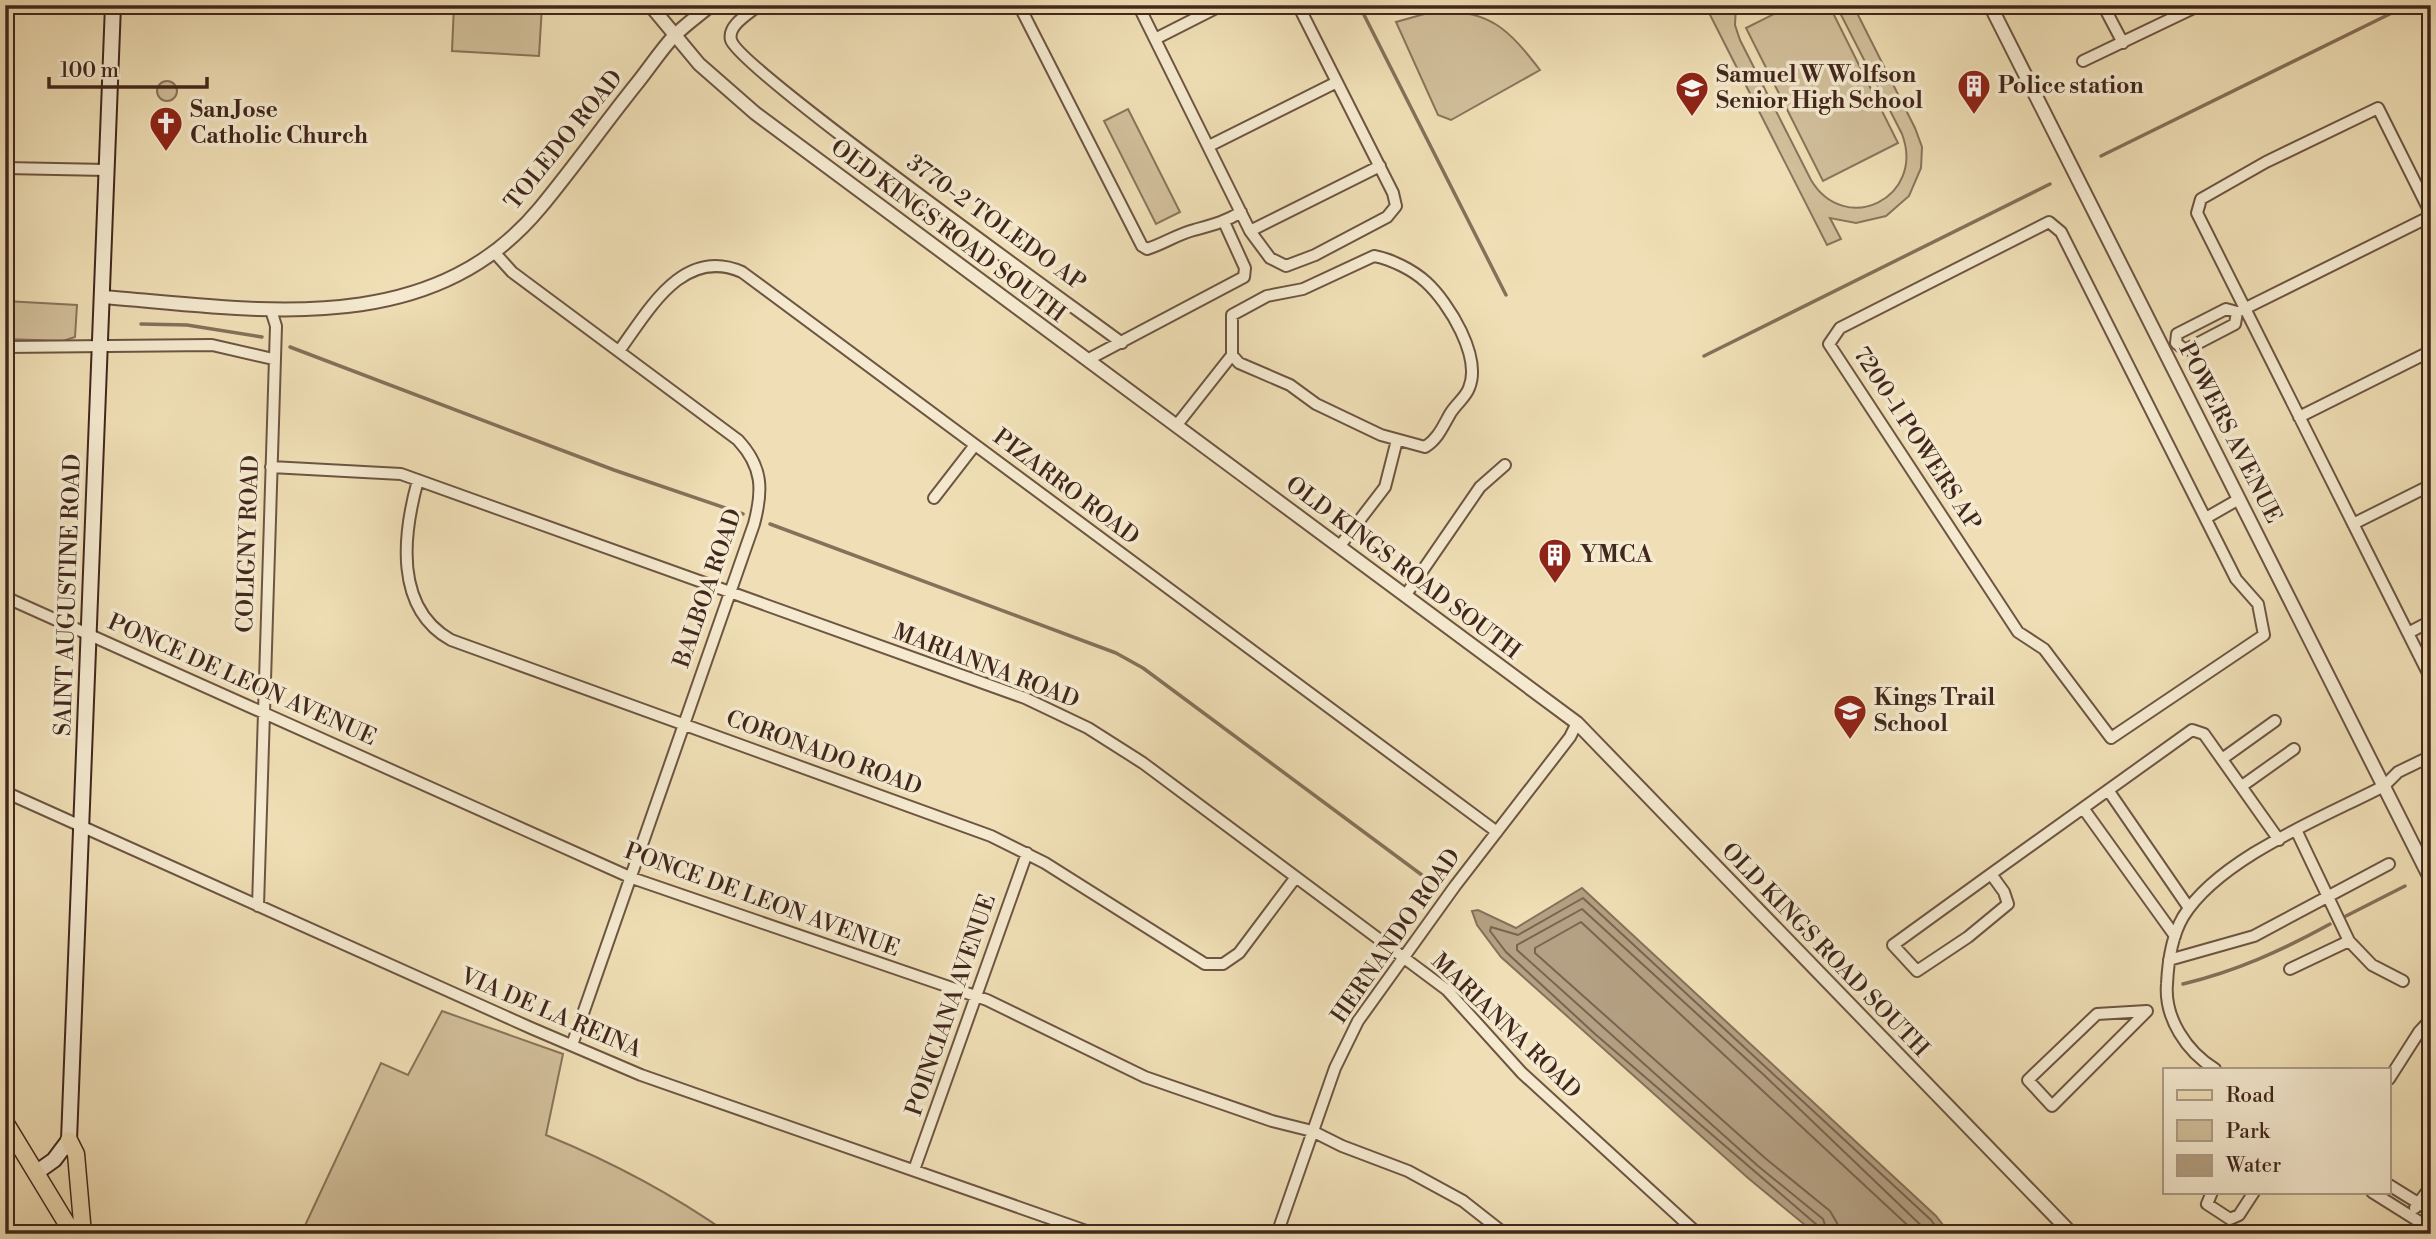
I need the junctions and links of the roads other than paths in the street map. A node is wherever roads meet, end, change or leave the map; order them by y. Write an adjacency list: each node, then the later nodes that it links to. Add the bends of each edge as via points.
1 (113, 5): 20 (main road, SAINT AUGUSTINE ROAD)
2 (650, 5): 12 (street, OLD KINGS ROAD SOUTH)
3 (711, 5): 12 (street, TOLEDO ROAD)
4 (760, 5): 29 (street, 3770-2 TOLEDO AP, via 734,27 732,44 823,122)
5 (1019, 5): 23 (street, via 1142,246 1147,249)
6 (1138, 5): 13 (street)
7 (1222, 5): 13 (street)
8 (1298, 5): 16 (street)
9 (1990, 5): 33 (street, POWERS AVENUE)
10 (2104, 5): 14 (street)
11 (2200, 5): 14 (street)
12 (674, 36): 25 (street, TOLEDO ROAD, via 538,209); 38 (street, OLD KINGS ROAD SOUTH, via 755,113)
13 (1155, 39): 17 (street)
14 (2123, 43): 15 (street)
15 (2083, 61)
16 (1337, 82): 17 (street); 18 (street)
17 (1209, 146): 21 (street)
18 (1380, 166): 24 (street); 24 (street, via 1395,198 1396,206 1387,217 1298,263 1286,266 1270,258)
19 (5, 168): 20 (street)
20 (107, 170): 26 (main road, SAINT AUGUSTINE ROAD)
21 (1241, 212): 23 (street); 24 (street)
22 (2431, 215): 28 (street); 28 (street, via 2378,108 2266,162 2198,203 2197,213)
23 (1224, 222): 29 (street, via 1245,268 1244,277)
24 (1250, 231)
25 (494, 252): 27 (street, TOLEDO ROAD, via 454,276 379,303); 34 (street, BALBOA ROAD, via 512,272)
26 (103, 297): 27 (street, TOLEDO ROAD); 32 (main road, SAINT AUGUSTINE ROAD)
27 (271, 310): 37 (street, COLIGNY ROAD, via 276,326)
28 (2240, 311): 30 (street, via 2226,309 2177,334); 30 (street, via 2235,324 2185,350); 39 (street)
29 (1122, 343): 38 (street)
30 (2176, 343): 33 (street)
31 (5, 347): 32 (street)
32 (101, 348): 37 (street, via 212,345); 57 (main road, SAINT AUGUSTINE ROAD)
33 (2164, 350): 48 (street, POWERS AVENUE)
34 (619, 351): 42 (street, PIZARRO ROAD, via 680,275 699,267 734,268); 52 (street, BALBOA ROAD, via 738,440 752,456 759,472 760,500)
35 (2431, 351): 39 (street)
36 (1232, 355): 40 (street); 41 (street, via 1239,363 1290,385 1315,404); 41 (street, via 1232,315 1240,308 1266,296 1303,289 1374,256 1385,258 1426,282 1471,353 1469,389 1436,440 1425,447)
37 (273, 359): 44 (street, COLIGNY ROAD)
38 (1087, 360): 40 (street, OLD KINGS ROAD SOUTH)
39 (2299, 417): 50 (street)
40 (1175, 426): 51 (street, OLD KINGS ROAD SOUTH)
41 (1396, 440): 51 (street, via 1385,488)
42 (975, 445): 47 (street); 73 (street, PIZARRO ROAD)
43 (1505, 465): 53 (street, via 1479,487)
44 (271, 467): 45 (street, MARIANNA ROAD, via 388,471); 59 (street, COLIGNY ROAD)
45 (418, 480): 52 (street, MARIANNA ROAD); 62 (street, CORONADO ROAD, via 410,508 408,580 415,604 429,624 452,640)
46 (2431, 485): 50 (street)
47 (934, 498)
48 (2239, 499): 49 (street); 67 (street, POWERS AVENUE)
49 (2206, 518): 49 (street, 7200-1 POWERS AP, via 2062,232 2049,222 1840,328 1829,344 2018,632 2044,649 2111,738 2264,635 2258,604 2236,579)
50 (2353, 524): 56 (street)
51 (1339, 547): 53 (street, OLD KINGS ROAD SOUTH)
52 (730, 593): 62 (street, BALBOA ROAD); 79 (street, MARIANNA ROAD, via 1070,719 1143,763)
53 (1405, 596): 61 (street, OLD KINGS ROAD SOUTH)
54 (5, 597): 57 (street, PONCE DE LEON AVENUE)
55 (2431, 621): 56 (street)
56 (2408, 633): 58 (street)
57 (89, 634): 59 (street, PONCE DE LEON AVENUE); 71 (main road, SAINT AUGUSTINE ROAD)
58 (2431, 679)
59 (262, 711): 78 (street, PONCE DE LEON AVENUE); 82 (street, COLIGNY ROAD)
60 (2275, 721): 65 (street)
61 (1577, 723): 73 (street, HERNANDO ROAD); 117 (street, OLD KINGS ROAD SOUTH)
62 (683, 725): 75 (street, CORONADO ROAD); 78 (street, BALBOA ROAD)
63 (2294, 749): 66 (street)
64 (2431, 756): 67 (street, via 2398,772)
65 (2222, 760): 66 (street); 68 (street, via 2204,734 2192,730)
66 (2242, 786): 74 (street)
67 (2384, 786): 72 (street); 80 (street, POWERS AVENUE)
68 (2108, 790): 70 (street); 83 (street)
69 (5, 792): 71 (street, VIA DE LA REINA)
70 (2083, 808): 77 (street); 84 (street)
71 (81, 826): 82 (street, VIA DE LA REINA); 99 (main road, SAINT AUGUSTINE ROAD)
72 (2297, 831): 74 (street); 81 (street)
73 (1497, 832): 86 (street, HERNANDO ROAD)
74 (2279, 840): 83 (street, via 2229,870)
75 (1027, 853): 79 (street, CORONADO ROAD, via 1205,964 1223,964 1239,953); 90 (street, POINCIANA AVENUE)
76 (2389, 864): 81 (street)
77 (1991, 874): 77 (street, via 1893,945 1917,971 2008,904)
78 (632, 877): 90 (street, PONCE DE LEON AVENUE); 94 (street, BALBOA ROAD)
79 (1296, 877): 86 (street, MARIANNA ROAD)
80 (2431, 880)
81 (2328, 897): 85 (street); 87 (street, via 2254,936)
82 (258, 906): 94 (street, VIA DE LA REINA)
83 (2189, 908): 84 (street)
84 (2175, 936): 87 (street)
85 (2349, 940): 88 (street); 89 (street, via 2372,965)
86 (1404, 957): 98 (street, HERNANDO ROAD, via 1347,1041); 116 (street, MARIANNA ROAD, via 1447,990 1522,1073)
87 (2169, 960): 91 (street)
88 (2290, 970)
89 (2403, 981)
90 (976, 996): 98 (street, PONCE DE LEON AVENUE, via 1181,1091); 100 (street, POINCIANA AVENUE)
91 (2167, 996): 92 (street); 95 (street, via 2175,1024 2189,1047)
92 (2147, 1011): 92 (street, via 2052,1106 2028,1080 2097,1014)
93 (2431, 1019): 96 (street)
94 (572, 1045): 100 (street, VIA DE LA REINA, via 641,1074)
95 (2214, 1068)
96 (2390, 1077)
97 (5, 1122): 101 (main road)
98 (1312, 1131): 114 (street, HERNANDO ROAD); 115 (street, PONCE DE LEON AVENUE, via 1437,1185)
99 (69, 1140): 101 (main road, via 54,1160); 112 (main road, via 76,1154)
100 (914, 1170): 113 (street, VIA DE LA REINA)
101 (37, 1172): 111 (main road)
102 (2431, 1185): 107 (street)
103 (2390, 1186): 107 (street)
104 (2211, 1194): 105 (street, via 2207,1205 2230,1219 2239,1215)
105 (2253, 1194)
106 (2375, 1194): 109 (street)
107 (2418, 1203): 108 (street); 109 (street)
108 (2431, 1211)
109 (2409, 1216): 110 (street)
110 (2429, 1229)
111 (73, 1234)
112 (83, 1234)
113 (1096, 1234)
114 (1277, 1234)
115 (1504, 1234)
116 (1698, 1234)
117 (2072, 1234)

